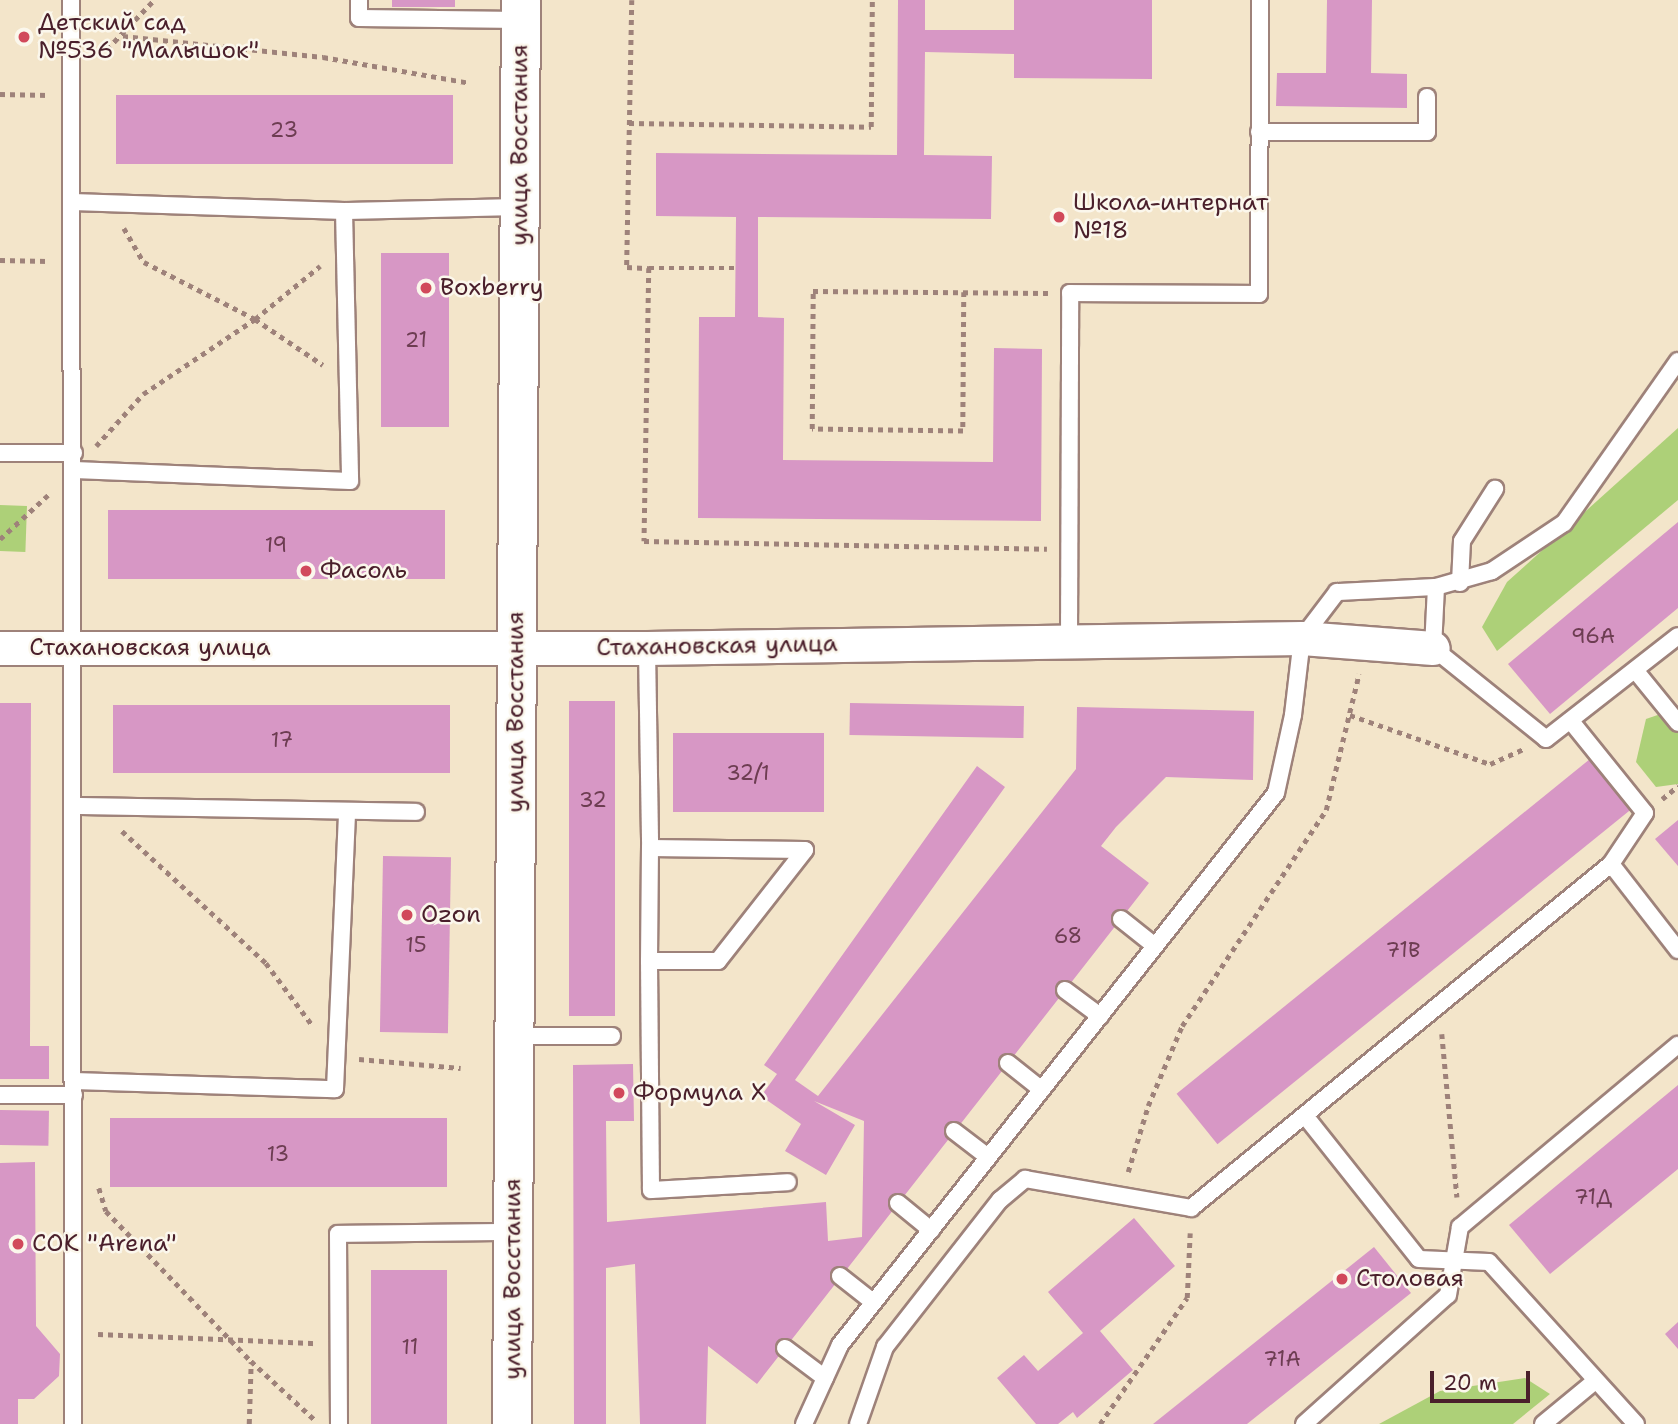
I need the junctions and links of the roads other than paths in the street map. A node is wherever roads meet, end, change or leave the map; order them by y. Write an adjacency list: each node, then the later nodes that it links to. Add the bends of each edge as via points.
1 (71, 0): 7 (lane)
2 (359, 0): 4 (lane, via 359,18)
3 (1260, 0): 6 (lane)
4 (521, 10): 8 (main road, улица Восстания)
5 (1426, 97): 6 (lane, via 1427,132)
6 (1259, 132): 19 (lane, via 1259,294 1070,293)
7 (73, 202): 9 (lane); 12 (lane)
8 (520, 207): 9 (lane); 24 (main road, улица Восстания)
9 (344, 211): 13 (lane, via 350,481)
10 (1678, 361): 15 (lane, via 1564,523 1492,571)
11 (0, 453): 12 (lane)
12 (74, 453): 13 (lane)
13 (74, 470): 23 (lane)
14 (1495, 489): 15 (lane, via 1461,541)
15 (1460, 583): 16 (lane)
16 (1436, 587): 18 (lane, via 1337,592); 22 (lane)
17 (1678, 636): 25 (lane)
18 (1302, 638): 19 (street, Стахановская улица); 22 (street, Стахановская улица); 34 (lane, via 1293,715 1276,793)
19 (1069, 642): 21 (street, Стахановская улица)
20 (0, 648): 23 (street, Стахановская улица)
21 (647, 648): 24 (street, Стахановская улица); 31 (lane)
22 (1433, 648): 26 (lane, via 1546,739)
23 (75, 649): 24 (street, Стахановская улица); 28 (lane)
24 (517, 649): 39 (main road, улица Восстания)
25 (1635, 670): 26 (lane); 27 (lane)
26 (1570, 720): 32 (lane, via 1645,813)
27 (1678, 723)
28 (74, 806): 29 (lane); 43 (lane)
29 (347, 811): 30 (lane); 43 (lane, via 335,1088)
30 (416, 812)
31 (650, 848): 36 (lane); 36 (lane, via 805,850 718,961)
32 (1611, 864): 35 (lane); 46 (lane)
33 (1121, 919): 34 (lane)
34 (1155, 946): 38 (lane)
35 (1678, 950)
36 (649, 961): 49 (lane, via 651,1190)
37 (1065, 990): 38 (lane)
38 (1100, 1016): 44 (lane)
39 (514, 1036): 40 (lane); 52 (main road, улица Восстания)
40 (612, 1036)
41 (1678, 1045): 53 (lane, via 1460,1227)
42 (1008, 1063): 44 (lane)
43 (74, 1088): 45 (lane); 59 (lane)
44 (1042, 1090): 48 (lane)
45 (0, 1095)
46 (1306, 1117): 53 (lane, via 1419,1259); 63 (lane, via 1191,1208 1025,1179 1000,1200 885,1347)
47 (954, 1131): 48 (lane)
48 (988, 1157): 51 (lane)
49 (788, 1182)
50 (898, 1203): 51 (lane)
51 (931, 1230): 55 (lane)
52 (513, 1232): 60 (lane, via 338,1234); 61 (main road, улица Восстания)
53 (1451, 1262): 58 (lane, via 1489,1262); 64 (lane, via 1448,1295)
54 (841, 1276): 55 (lane)
55 (873, 1303): 57 (lane, via 840,1345)
56 (785, 1348): 57 (lane)
57 (825, 1378): 62 (lane)
58 (1595, 1381): 65 (lane); 66 (lane)
59 (73, 1424)
60 (339, 1424)
61 (512, 1424)
62 (804, 1424)
63 (858, 1424)
64 (1304, 1424)
65 (1543, 1424)
66 (1636, 1424)

